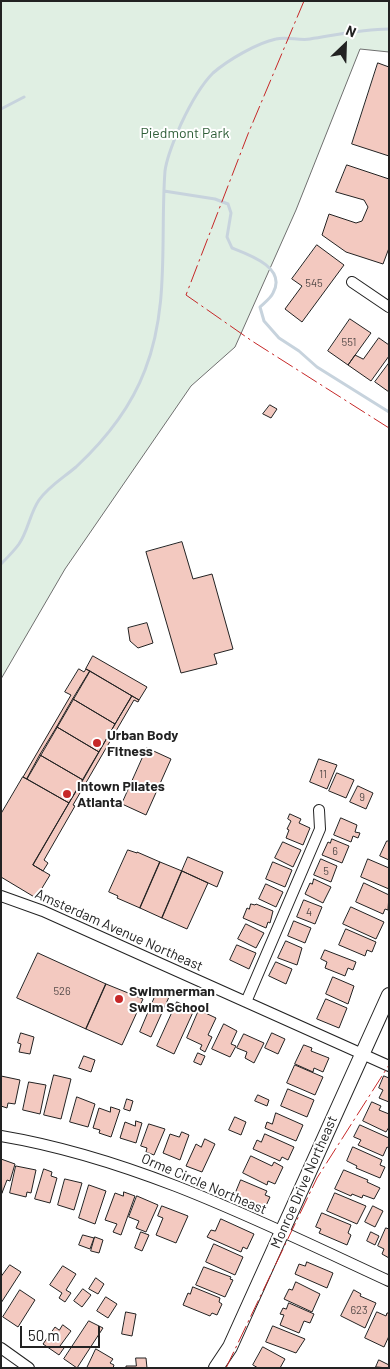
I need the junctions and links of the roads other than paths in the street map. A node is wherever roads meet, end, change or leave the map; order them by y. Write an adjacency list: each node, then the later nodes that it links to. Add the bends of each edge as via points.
1 (352, 282): 2 (street)
2 (389, 307)
3 (320, 810): 6 (street, via 320,829)
4 (1, 896): 6 (street, Amsterdam Avenue Northeast, via 42,910)
5 (389, 995): 7 (main road, Monroe Drive Northeast)
6 (246, 1002): 7 (street, Amsterdam Avenue Northeast)
7 (362, 1054): 8 (street, Amsterdam Avenue Northeast); 10 (main road, Monroe Drive Northeast)
8 (389, 1066)
9 (1, 1136): 10 (street, Orme Circle Northeast, via 61,1148 116,1164)
10 (282, 1232): 11 (street, Orme Circle Northeast); 14 (main road, Monroe Drive Northeast, via 230,1347)
11 (389, 1281)
12 (1, 1348): 13 (street)
13 (29, 1368)
14 (216, 1368)

